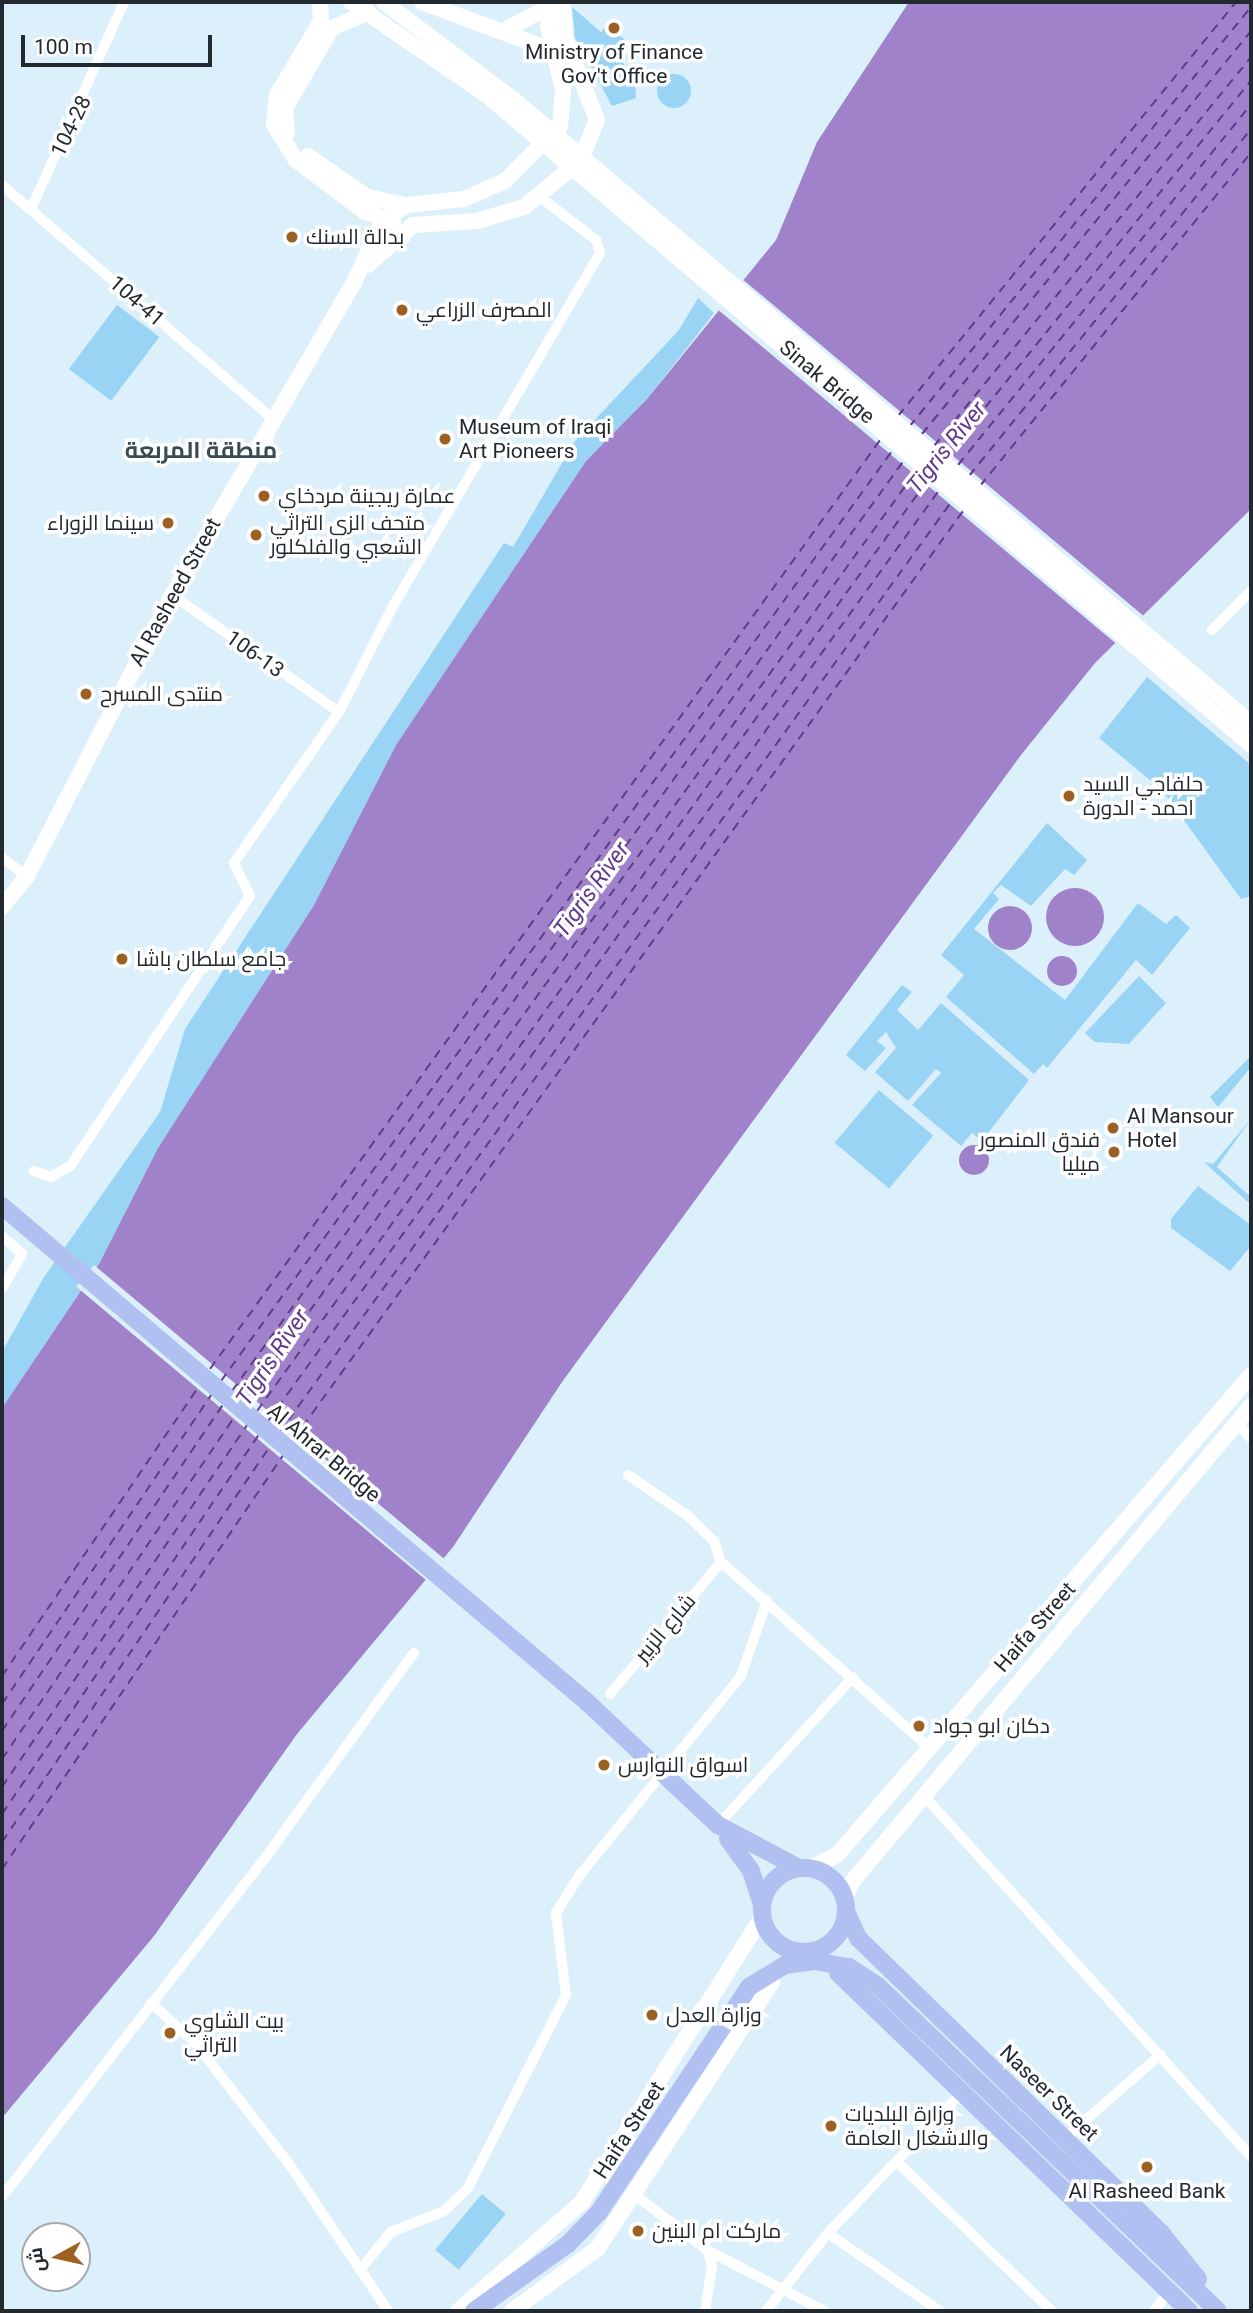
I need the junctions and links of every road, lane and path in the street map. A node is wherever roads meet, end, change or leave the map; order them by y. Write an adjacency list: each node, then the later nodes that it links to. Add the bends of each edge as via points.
1 (124, 2): 16 (street, 104-28)
2 (320, 2): 14 (main road, via 321,21 276,95 274,125 296,160)
3 (351, 2): 7 (main road)
4 (384, 2): 8 (main road)
5 (422, 2): 9 (main road)
6 (556, 3): 9 (main road); 10 (main road); 11 (main road)
7 (369, 12): 8 (main road); 15 (main road, via 332,28 288,100 284,124 303,153 367,197)
8 (399, 23): 26 (main road, Sinak Bridge, via 518,103); 27 (main road, Sinak Bridge)
9 (507, 29): 10 (main road)
10 (554, 51): 11 (main road); 15 (main road, via 563,113 535,157 483,192)
11 (574, 61): 13 (main road, via 595,107 592,140 567,175)
12 (2, 185): 16 (street, 104-41)
13 (540, 197): 18 (main road, via 500,217); 25 (street, via 596,240 600,253 393,606)
14 (356, 205): 17 (main road); 19 (main road, via 369,235)
15 (415, 205): 17 (main road); 18 (main road)
16 (31, 209): 21 (street, 104-41)
17 (383, 220): 18 (main road); 19 (main road, Al Rasheed Street)
18 (419, 225): 20 (main road, Al Rasheed Street)
19 (367, 253): 20 (main road, Al Rasheed Street)
20 (355, 280): 21 (main road, Al Rasheed Street)
21 (271, 418): 23 (main road, Al Rasheed Street)
22 (1251, 591): 24 (street)
23 (172, 595): 25 (street, 106-13); 29 (main road, Al Rasheed Street)
24 (1212, 630)
25 (339, 712): 31 (street, via 234,863 250,896 138,1068 71,1165 51,1177)
26 (1251, 723)
27 (1251, 745)
28 (2, 858): 29 (street)
29 (27, 876): 30 (main road, Al Rasheed Street)
30 (2, 907)
31 (34, 1171)
32 (2, 1206): 46 (main road, Al Ahrar Bridge, via 588,1703)
33 (2, 1236): 34 (street, via 22,1254)
34 (2, 1288)
35 (1251, 1376): 45 (main road, Haifa Street)
36 (1251, 1406): 37 (main road, Haifa Street)
37 (1236, 1423): 38 (street); 47 (main road, Haifa Street)
38 (1251, 1438)
39 (628, 1475): 40 (street, via 697,1524 714,1541)
40 (721, 1562): 41 (street); 44 (street, شارع الزبير)
41 (766, 1600): 43 (street); 46 (street, via 741,1676)
42 (414, 1653): 54 (street)
43 (853, 1677): 45 (street); 48 (street)
44 (610, 1693)
45 (931, 1749): 49 (main road, Haifa Street, via 836,1855)
46 (665, 1776): 48 (main road, Al Ahrar Bridge); 66 (street, via 579,1876 556,1913 566,1995 468,2189 444,2211 391,2232)
47 (926, 1798): 50 (main road, Haifa Street, via 851,1882); 57 (street)
48 (718, 1825): 49 (main road); 51 (main road, via 751,1871)
49 (805, 1868): 50 (main road, via 832,1878); 51 (main road, via 774,1880)
50 (846, 1905): 51 (main road, via 828,1949 797,1953 775,1940); 59 (main road, Naseer Street, via 864,1945)
51 (762, 1910): 55 (main road, Haifa Street)
52 (838, 1973): 58 (main road)
53 (772, 1982): 56 (main road, Haifa Street)
54 (151, 2003): 63 (street); 66 (street, via 196,2044)
55 (703, 2014): 56 (main road, via 729,2014); 70 (main road, Haifa Street, via 582,2202)
56 (737, 2034): 62 (main road, Haifa Street)
57 (1160, 2055): 59 (street); 60 (street)
58 (961, 2092): 61 (street); 68 (main road)
59 (1064, 2139): 80 (main road, Naseer Street, via 1161,2233)
60 (1251, 2156)
61 (897, 2162): 64 (street); 77 (street)
62 (634, 2194): 65 (street); 72 (main road, Haifa Street, via 598,2248)
63 (2, 2197)
64 (828, 2233): 67 (street); 76 (street)
65 (707, 2250): 67 (street); 73 (street, via 712,2266)
66 (360, 2270): 69 (street)
67 (786, 2287): 74 (street); 75 (street)
68 (1171, 2290): 78 (street); 79 (main road)
69 (388, 2311)
70 (458, 2311)
71 (474, 2311): 80 (main road, via 504,2293 599,2212 749,1987 785,1965 814,1961 849,1968 878,1986)
72 (512, 2311)
73 (705, 2311)
74 (766, 2311)
75 (824, 2311)
76 (940, 2311)
77 (1052, 2311)
78 (1154, 2311)
79 (1189, 2311)
80 (1218, 2311)

